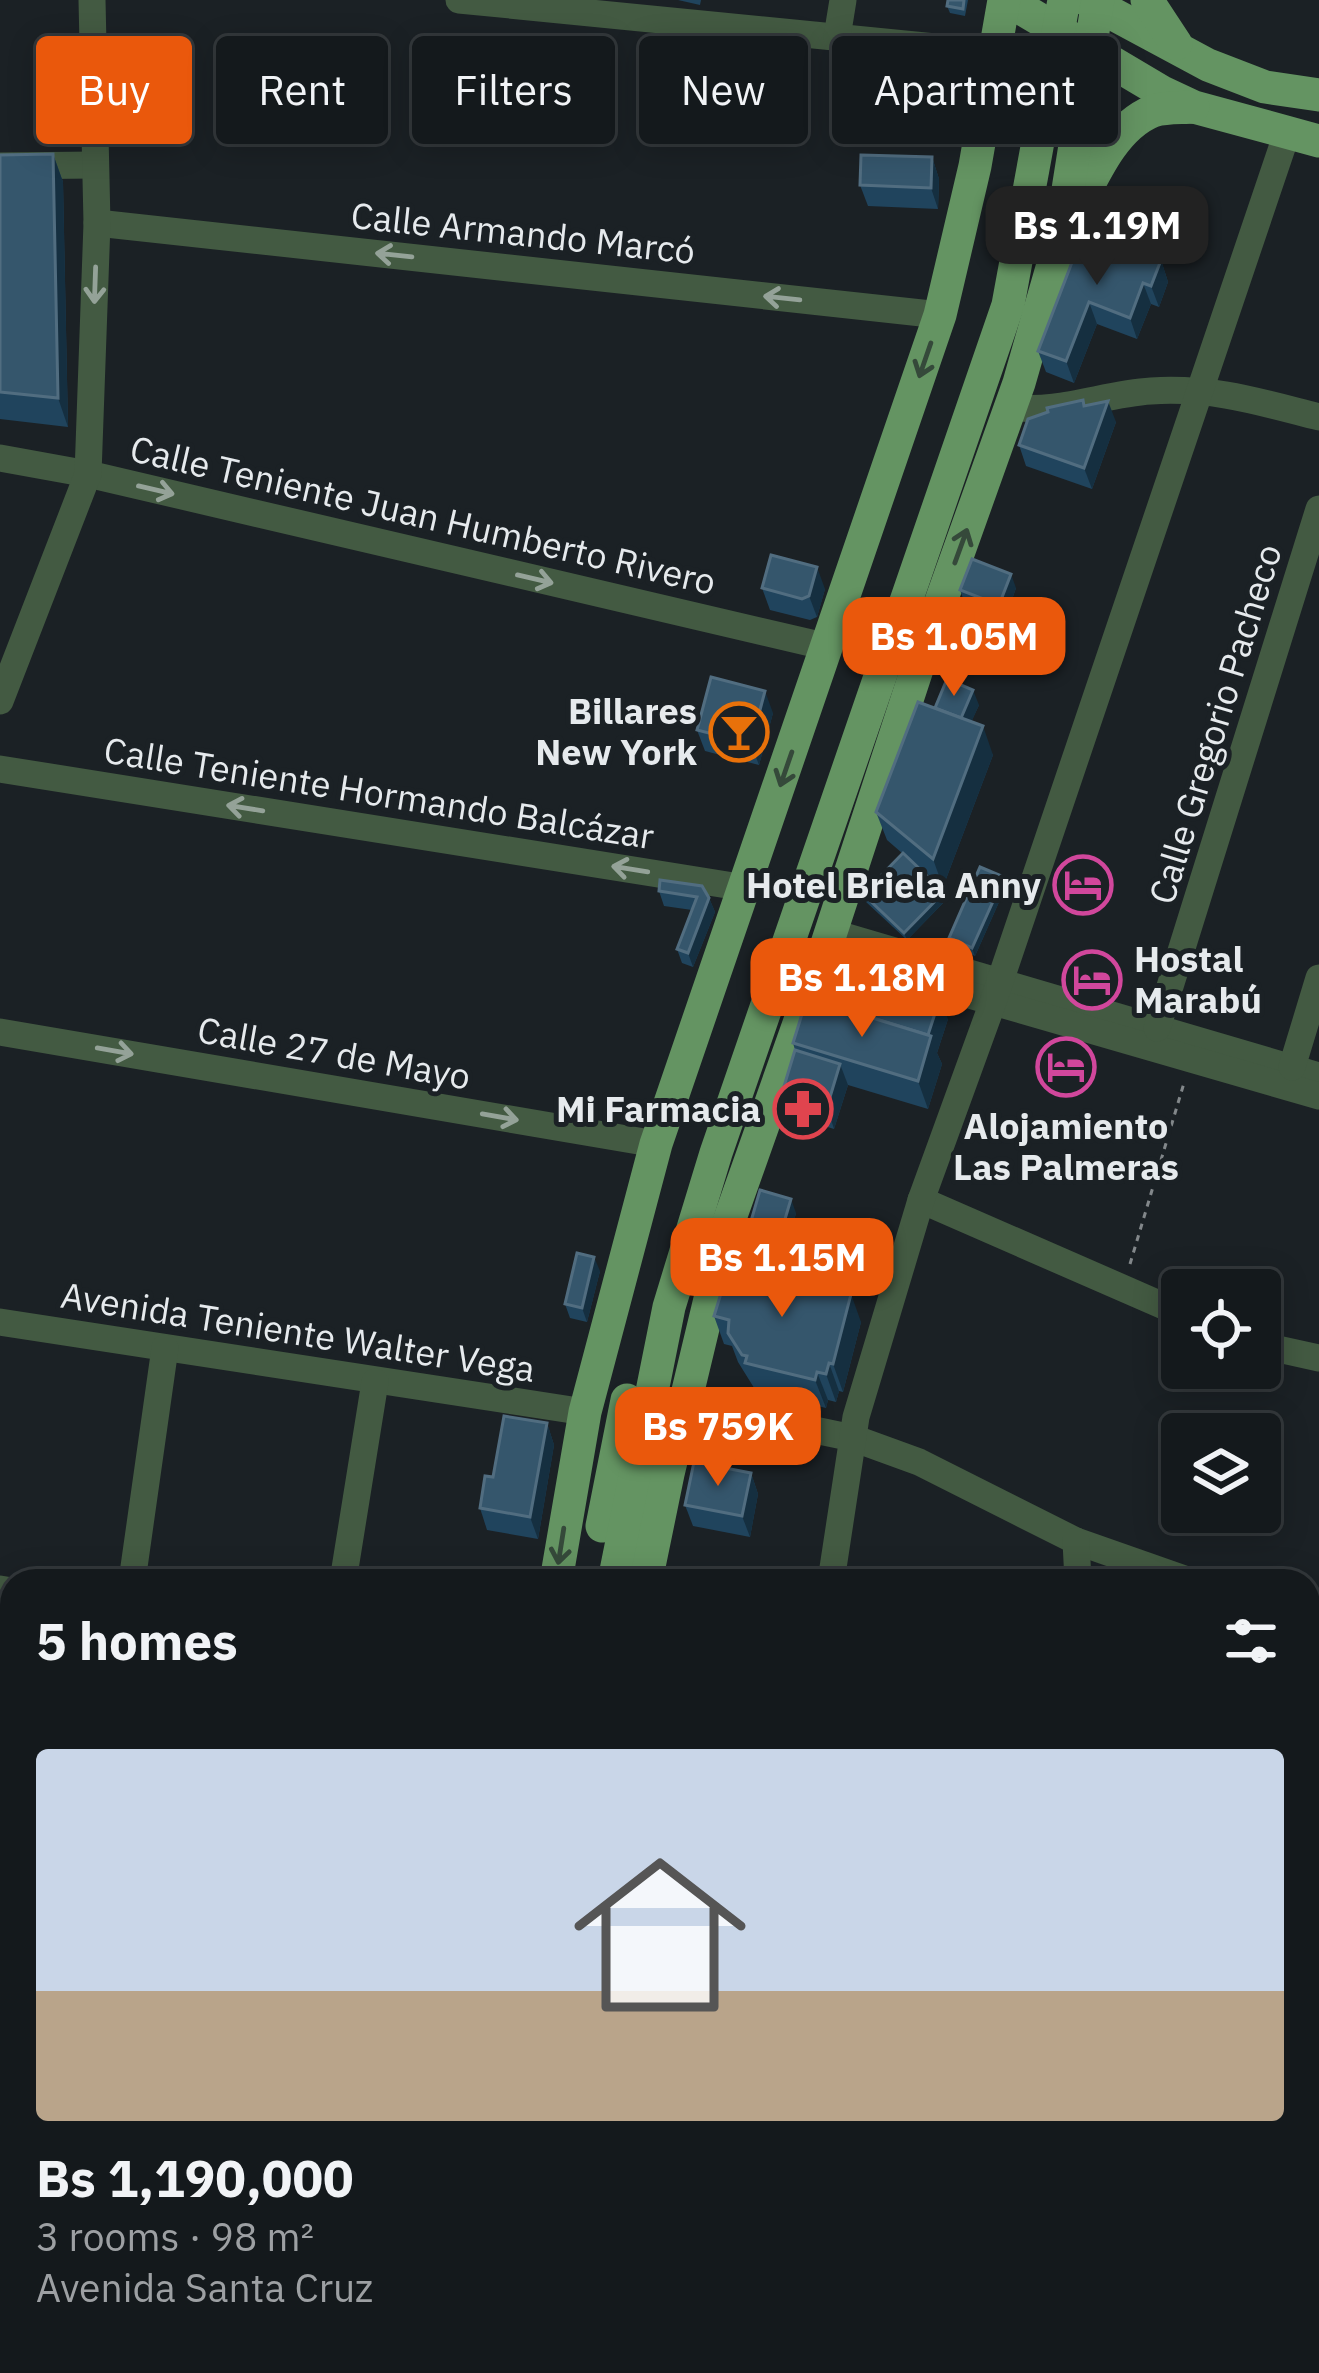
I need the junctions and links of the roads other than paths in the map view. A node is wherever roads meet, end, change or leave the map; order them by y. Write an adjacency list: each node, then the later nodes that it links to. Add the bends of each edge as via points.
1 (92, 0): 17 (street)
2 (459, 0): 9 (street)
3 (843, 0): 7 (street)
4 (1005, 0): 6 (main road); 8 (main road)
5 (1148, 0): 10 (main road)
6 (1069, 9): 10 (main road); 54 (main road, via 1019,154 983,314 697,1147 612,1463); 55 (main road, via 1007,305 716,1153 669,1307)
7 (837, 36)
8 (999, 36)
9 (832, 37)
10 (1178, 46): 12 (main road, via 1265,87)
11 (1118, 68): 13 (main road)
12 (1319, 95)
13 (1193, 107): 14 (main road); 20 (main road, via 1154,111 1128,129 1101,161)
14 (1303, 137): 22 (street)
15 (980, 144): 21 (main road)
16 (1075, 144): 20 (main road)
17 (95, 165): 18 (street); 19 (street)
18 (0, 166)
19 (97, 223): 21 (street, Calle Armando Marcó, one-way to 19); 26 (street, one-way to 26)
20 (1060, 240): 23 (main road)
21 (940, 315): 28 (main road, one-way to 28)
22 (1202, 388): 23 (street, via 1046,410); 24 (street); 34 (street)
23 (1010, 407): 32 (main road, one-way to 23)
24 (1319, 417)
25 (0, 458): 26 (street, Calle Teniente Juan Humberto Rivero)
26 (88, 474): 28 (street, Calle Teniente Juan Humberto Rivero, one-way to 28); 29 (street)
27 (1319, 509): 35 (street, Calle Gregorio Pacheco)
28 (828, 647): 31 (main road, one-way to 31)
29 (0, 701)
30 (0, 770): 31 (street, Calle Teniente Hormando Balcázar, one-way to 30)
31 (746, 888): 39 (main road)
32 (827, 943): 34 (street); 47 (main road, via 728,1224)
33 (1319, 978): 37 (street)
34 (996, 992): 35 (street); 38 (street); 40 (street)
35 (1157, 1028): 37 (street)
36 (0, 1032): 39 (street, Calle 27 de Mayo, one-way to 39)
37 (1305, 1072)
38 (1319, 1096)
39 (656, 1144): 48 (main road)
40 (921, 1200): 41 (street); 49 (street)
41 (1161, 1305)
42 (0, 1322): 43 (street, Avenida Teniente Walter Vega)
43 (165, 1348): 46 (street, Avenida Teniente Walter Vega); 51 (street)
44 (1281, 1350): 45 (street)
45 (1319, 1358)
46 (375, 1382): 48 (street, Avenida Teniente Walter Vega); 52 (street)
47 (685, 1403): 49 (street); 56 (main road)
48 (585, 1412): 53 (main road, one-way to 53)
49 (853, 1438): 50 (street); 57 (street)
50 (1076, 1541): 58 (street); 59 (street)
51 (134, 1569)
52 (345, 1569)
53 (558, 1569)
54 (596, 1569)
55 (616, 1569)
56 (649, 1569)
57 (833, 1569)
58 (1077, 1569)
59 (1156, 1569)

